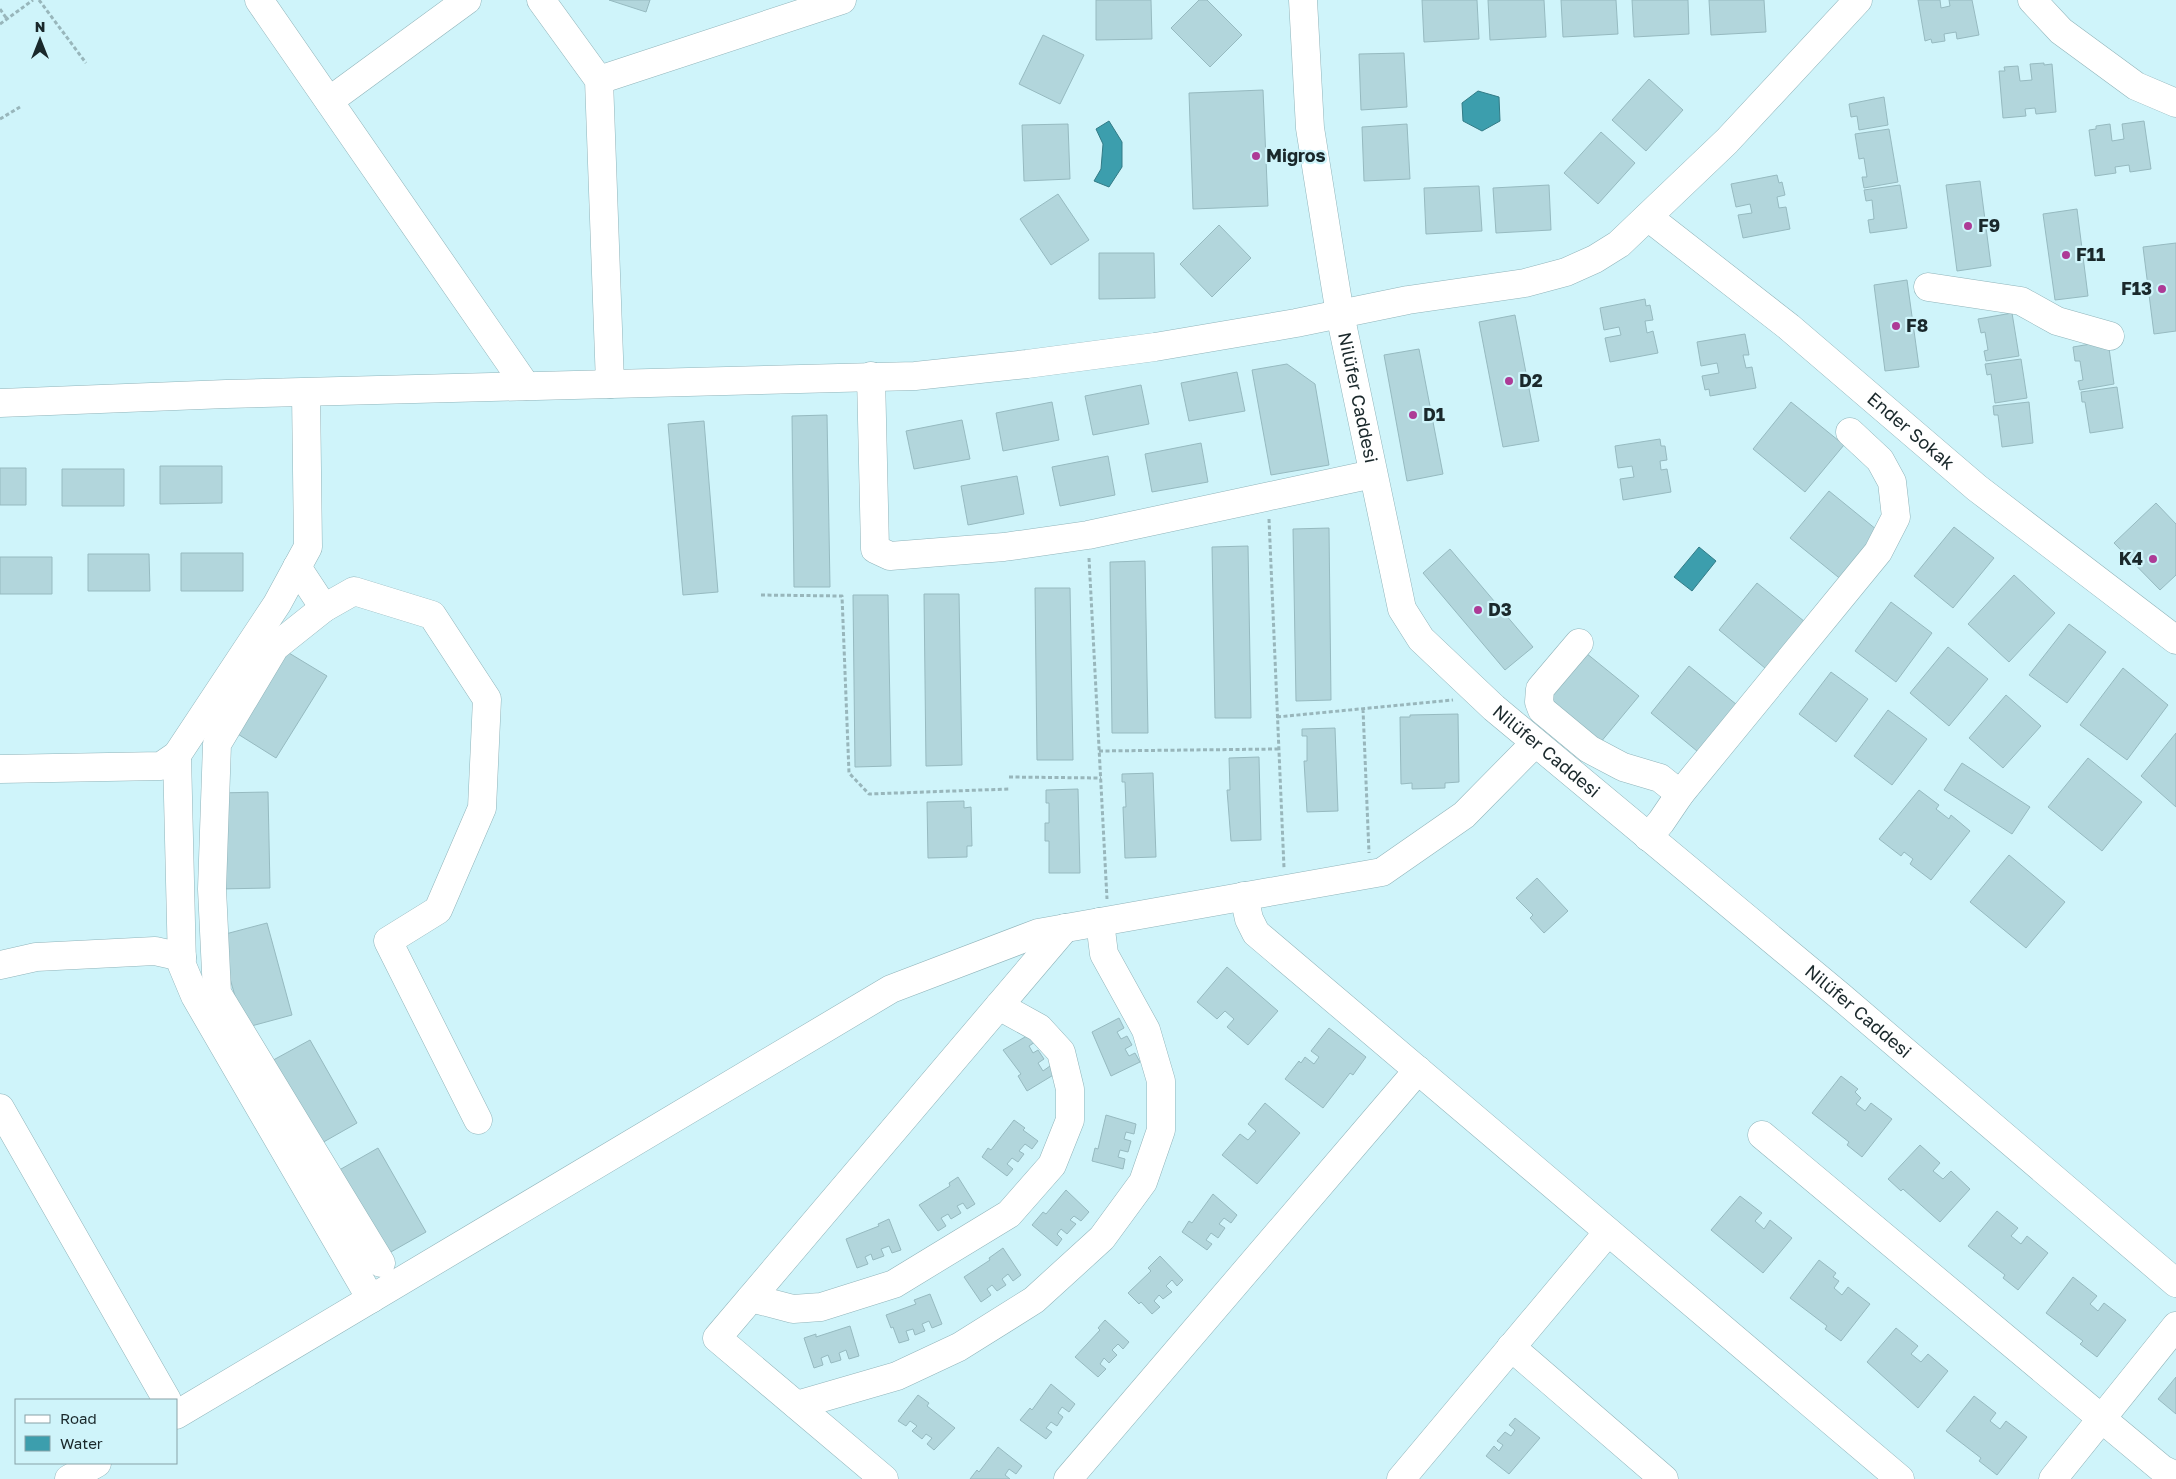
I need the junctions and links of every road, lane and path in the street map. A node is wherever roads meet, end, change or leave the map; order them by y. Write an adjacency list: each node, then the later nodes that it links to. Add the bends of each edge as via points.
1 (33, 0): 11 (path)
2 (39, 0): 13 (path)
3 (259, 0): 15 (street)
4 (467, 0): 15 (street)
5 (541, 0): 14 (street)
6 (842, 0): 14 (street)
7 (1303, 0): 21 (street, Nilüfer Caddesi, via 1310,128)
8 (1858, 0): 19 (street, via 1727,141)
9 (2032, 0): 16 (street, via 2061,31 2136,86)
10 (0, 9): 11 (path)
11 (7, 18): 12 (path)
12 (0, 24)
13 (86, 62)
14 (599, 80): 24 (street)
15 (329, 101): 25 (street)
16 (2176, 103)
17 (20, 106): 18 (path)
18 (0, 119)
19 (1648, 217): 21 (street, via 1619,244 1595,260 1566,272 1525,284 1408,300); 35 (street, Ender Sokak, via 1796,333 1978,488)
20 (1928, 287): 22 (street, via 2021,301 2057,321)
21 (1340, 314): 23 (street, via 1096,355 924,375); 29 (street, Nilüfer Caddesi)
22 (2110, 336)
23 (871, 376): 24 (street); 31 (street, via 875,549 890,556 1004,547)
24 (610, 384): 25 (street)
25 (526, 386): 26 (street)
26 (306, 393): 27 (street); 32 (street, via 308,547)
27 (0, 403)
28 (1850, 432): 48 (street, via 1880,460 1892,482 1896,517 1878,552)
29 (1373, 474): 30 (street); 37 (street, Nilüfer Caddesi, via 1402,609 1421,639)
30 (1268, 496): 31 (street); 39 (path)
31 (1088, 535): 42 (path)
32 (297, 566): 34 (street); 43 (street, via 277,604)
33 (761, 595): 47 (path, via 842,596 849,773 869,794)
34 (324, 608): 60 (street, via 354,591 432,615 487,699 482,808 438,910 388,941); 63 (street, via 275,647 217,744 212,889 217,994)
35 (2176, 640)
36 (1578, 643): 48 (street, via 1540,689 1542,710 1589,749 1623,767 1660,778)
37 (1482, 698): 38 (path); 40 (street, Nilüfer Caddesi)
38 (1363, 709): 39 (path); 50 (path)
39 (1277, 717): 41 (path)
40 (1535, 743): 49 (street, Nilüfer Caddesi); 50 (street, via 1464,815 1382,872)
41 (1279, 750): 42 (path); 51 (path)
42 (1099, 751): 46 (path)
43 (178, 755): 44 (street, via 161,766); 55 (street)
44 (0, 769)
45 (1009, 777): 46 (path)
46 (1101, 778): 53 (path)
47 (1009, 789)
48 (1680, 794): 49 (street)
49 (1648, 837): 64 (street, Nilüfer Caddesi)
50 (1370, 874): 51 (street)
51 (1285, 889): 52 (street)
52 (1244, 896): 53 (street); 58 (street, via 1256,933)
53 (1104, 921): 54 (street); 70 (street, via 1104,954 1146,1030 1161,1081 1161,1130 1143,1182 1102,1238 1034,1300 959,1347 897,1376)
54 (1065, 928): 57 (street); 66 (street, via 1038,933 890,989)
55 (182, 957): 56 (street, via 155,951 36,957); 66 (street, via 182,965 195,996)
56 (0, 965)
57 (999, 1006): 65 (street); 65 (street, via 1039,1028 1061,1052 1070,1089 1070,1120 1052,1166 1009,1214 894,1284 822,1307 793,1309)
58 (1418, 1070): 62 (street); 78 (street)
59 (0, 1108): 69 (street)
60 (478, 1120)
61 (1762, 1134): 72 (street)
62 (1608, 1232): 68 (street); 75 (street)
63 (381, 1263)
64 (2176, 1283)
65 (751, 1298): 70 (street, via 717,1338)
66 (371, 1299): 71 (street)
67 (2176, 1326): 72 (street)
68 (1511, 1347): 79 (street); 80 (street)
69 (166, 1399)
70 (797, 1405): 77 (street)
71 (178, 1414)
72 (2102, 1418): 74 (street, via 2162,1469); 81 (street)
73 (95, 1464): 76 (street)
74 (2176, 1476)
75 (1896, 1478)
76 (69, 1479)
77 (884, 1479)
78 (1068, 1479)
79 (1401, 1479)
80 (1664, 1479)
81 (2053, 1479)

